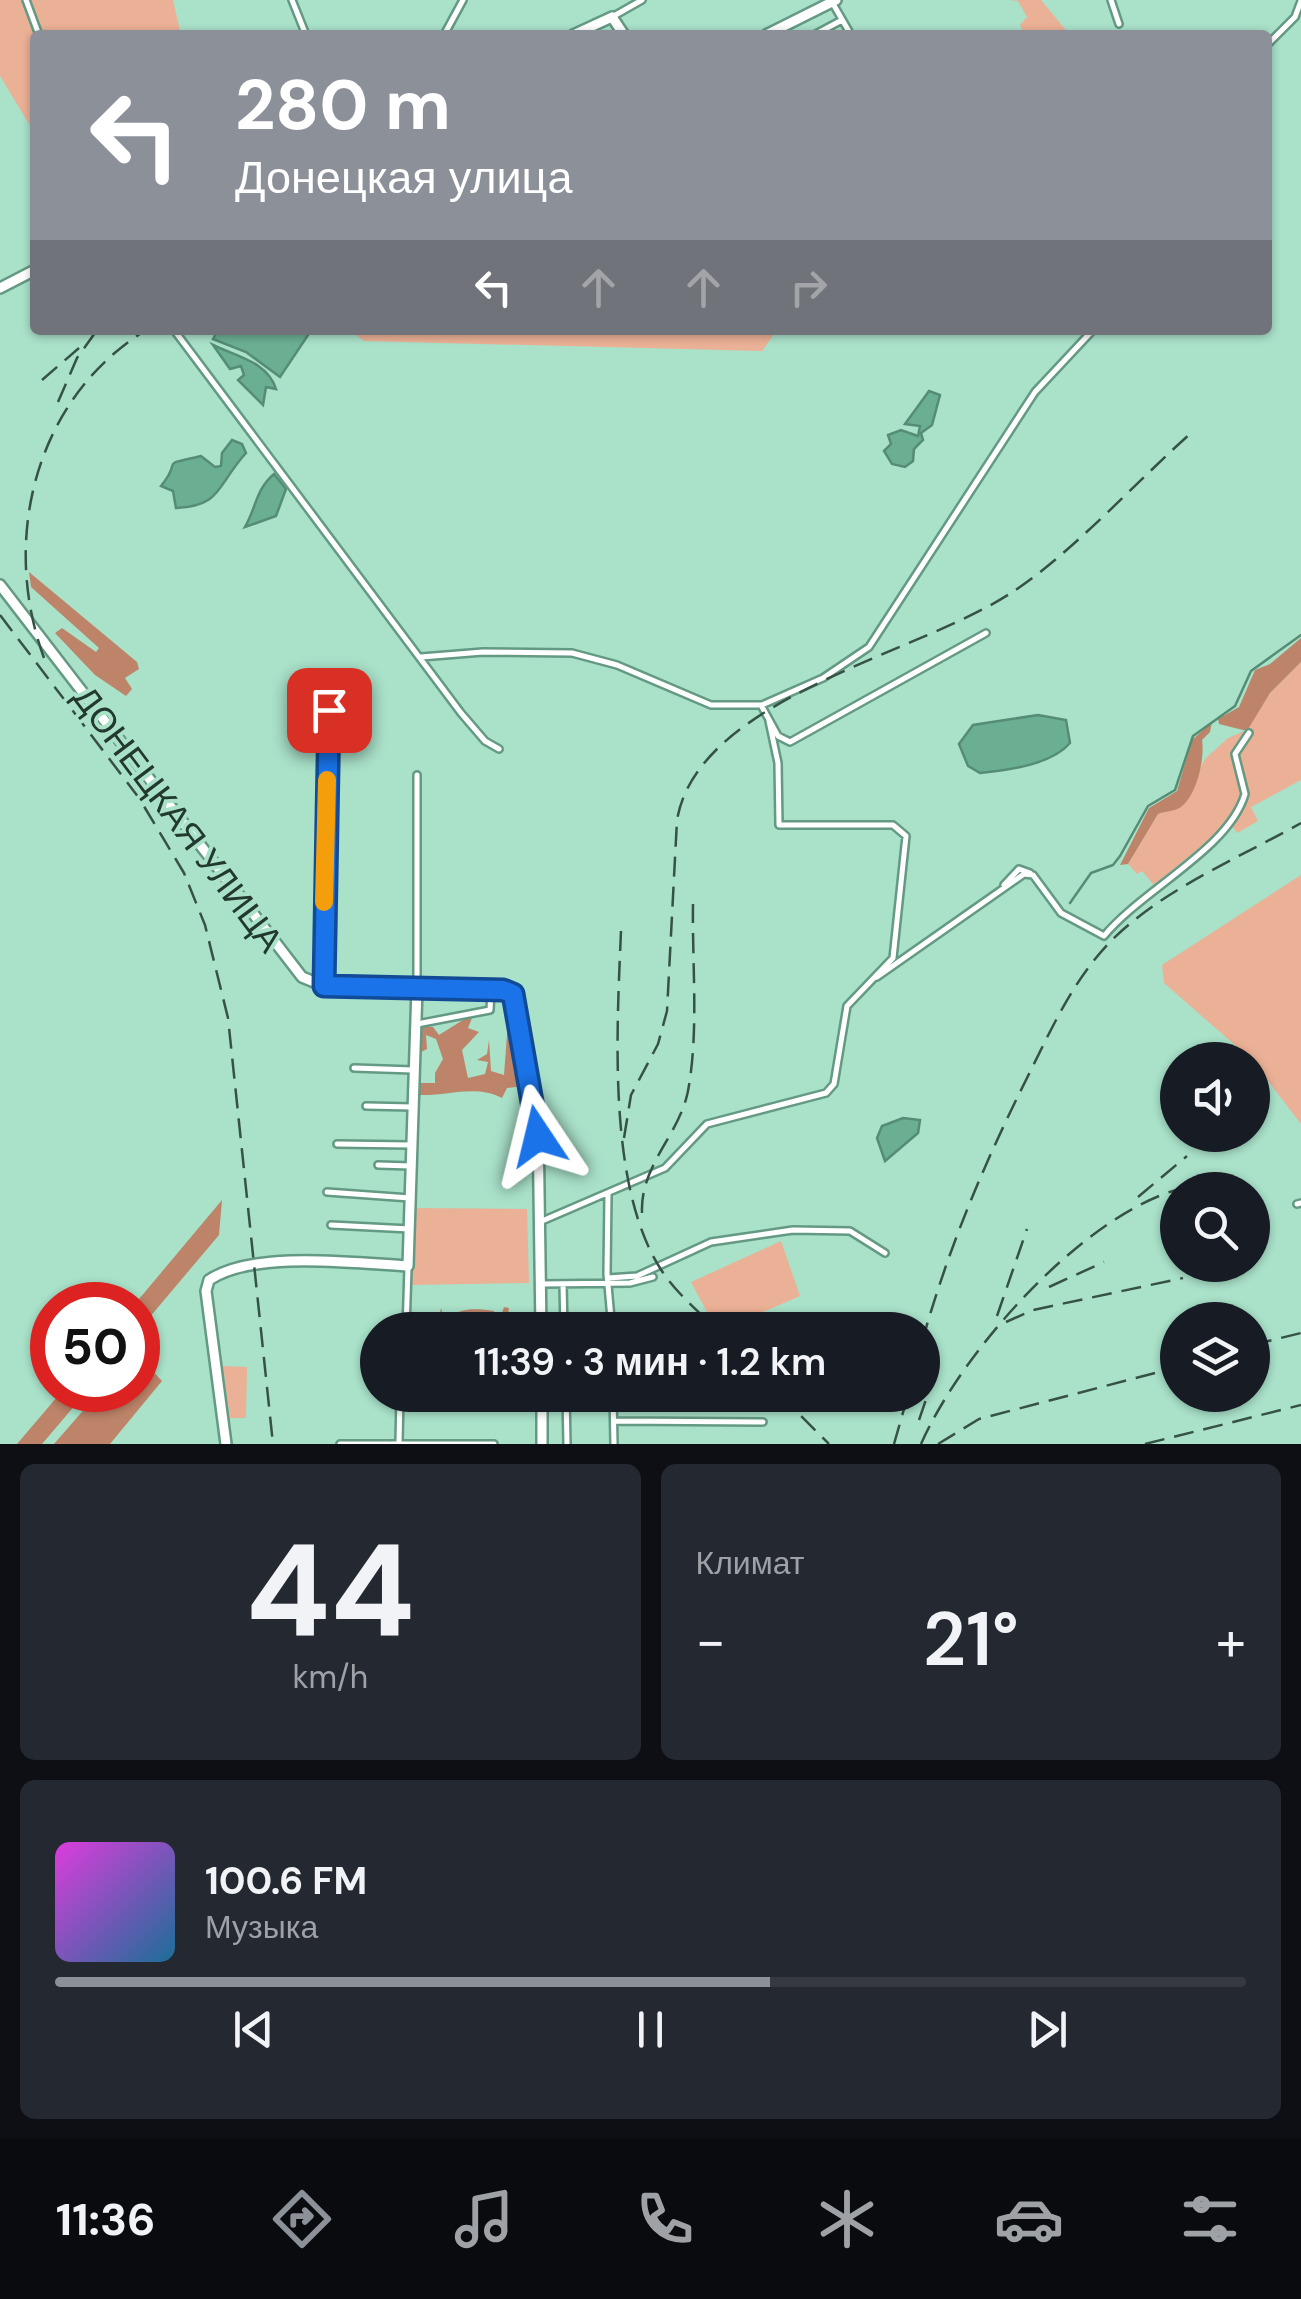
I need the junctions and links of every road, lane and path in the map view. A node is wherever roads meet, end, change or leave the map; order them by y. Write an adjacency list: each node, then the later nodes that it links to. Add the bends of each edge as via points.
1 (26, 0): 11 (street)
2 (292, 0): 12 (street)
3 (463, 0): 13 (street)
4 (642, 0): 8 (street)
5 (1112, 0): 10 (street)
6 (834, 1): 9 (street); 16 (main road)
7 (1301, 2): 19 (street)
8 (612, 17): 14 (main road); 15 (main road)
9 (842, 20): 17 (street); 18 (street)
10 (1120, 24)
11 (37, 30)
12 (304, 30)
13 (447, 30)
14 (584, 30)
15 (621, 30)
16 (776, 30)
17 (823, 30)
18 (849, 30)
19 (1272, 40)
20 (30, 273): 21 (main road)
21 (0, 288)
22 (178, 335): 26 (street)
23 (1088, 335): 28 (street, via 1035,392 869,646 823,678)
24 (0, 584): 34 (main road, ДОНЕЦКАЯ УЛИЦА, via 285,960)
25 (986, 633): 29 (street, via 798,740 784,742)
26 (421, 657): 28 (street, via 572,654 711,705); 31 (street, via 476,733)
27 (330, 679): 34 (street)
28 (761, 705): 29 (street)
29 (769, 721): 33 (street, via 779,825 893,825 906,836 896,946)
30 (1249, 733): 33 (street, via 1235,754 1245,794 1231,824 1130,906 1104,936 1061,912 1030,873 1004,884)
31 (499, 749)
32 (416, 775): 35 (street)
33 (875, 978): 47 (street, via 852,998 844,1016 834,1084 826,1094 706,1124 665,1168)
34 (324, 986): 35 (main road)
35 (417, 988): 36 (main road); 37 (main road)
36 (491, 990): 37 (street, via 490,1010); 49 (main road, via 513,994 537,1113)
37 (417, 1024): 39 (main road)
38 (354, 1068): 39 (street)
39 (416, 1070): 41 (main road)
40 (366, 1106): 41 (street)
41 (416, 1107): 43 (main road)
42 (338, 1144): 43 (street)
43 (413, 1145): 45 (main road)
44 (378, 1165): 45 (street)
45 (410, 1166): 48 (main road)
46 (327, 1192): 48 (street)
47 (608, 1194): 49 (street); 55 (street)
48 (410, 1198): 51 (main road)
49 (539, 1222): 56 (main road)
50 (331, 1225): 51 (street)
51 (410, 1229): 53 (main road)
52 (886, 1253): 55 (street, via 850,1231 793,1230 711,1242 637,1276)
53 (408, 1266): 58 (street); 70 (main road, via 316,1262 237,1268 213,1277 208,1310)
54 (653, 1277): 55 (street)
55 (609, 1281): 57 (street); 61 (street)
56 (540, 1284): 57 (street); 59 (main road)
57 (563, 1284): 60 (street)
58 (407, 1312)
59 (541, 1312)
60 (564, 1312)
61 (611, 1312)
62 (400, 1412): 68 (street)
63 (542, 1412): 76 (main road)
64 (566, 1412): 77 (street)
65 (614, 1412): 66 (street)
66 (614, 1420): 67 (street); 78 (street)
67 (763, 1422)
68 (399, 1443): 69 (street); 73 (street)
69 (429, 1443): 74 (street)
70 (226, 1444)
71 (340, 1444): 72 (street)
72 (368, 1444): 73 (street)
73 (390, 1444)
74 (466, 1444): 75 (street)
75 (494, 1444)
76 (542, 1444)
77 (567, 1444)
78 (614, 1444)

